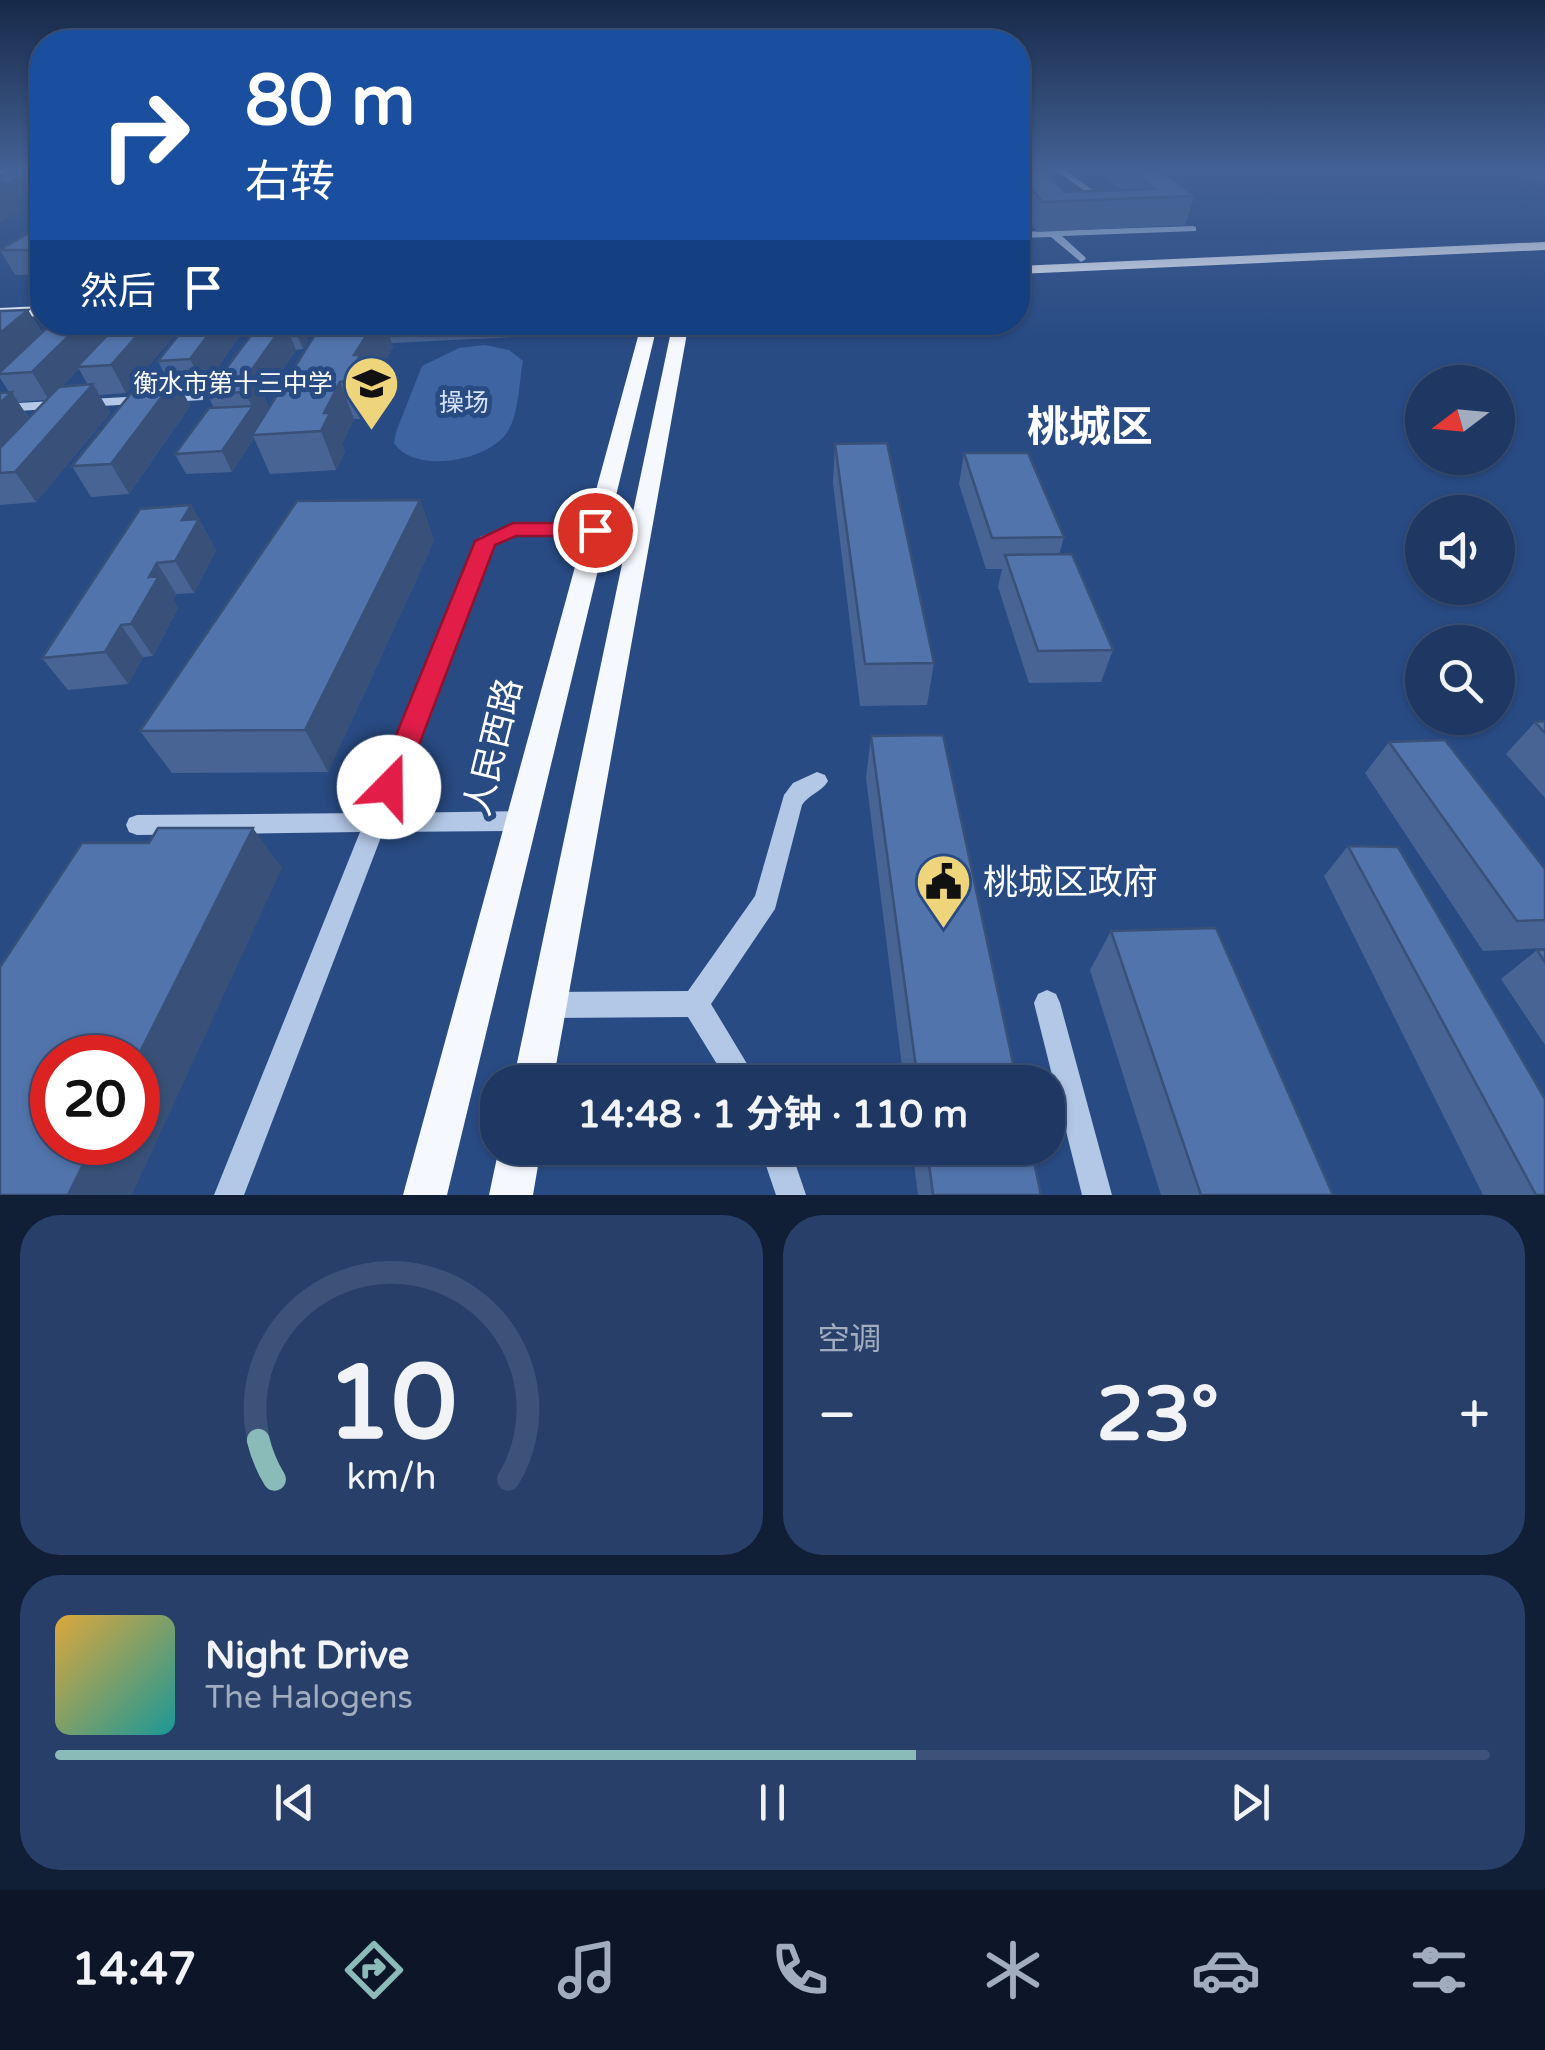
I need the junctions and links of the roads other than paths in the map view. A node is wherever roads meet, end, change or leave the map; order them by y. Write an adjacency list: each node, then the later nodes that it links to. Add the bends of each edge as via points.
1 (1193, 228): 2 (lane)
2 (1054, 234): 3 (lane); 5 (lane)
3 (1030, 235)
4 (1545, 242): 5 (main road); 7 (main road)
5 (1081, 260): 6 (main road)
6 (1030, 265)
7 (1030, 265)
8 (0, 305): 9 (main road)
9 (30, 311)
10 (30, 312): 11 (main road)
11 (0, 313)
12 (647, 335): 16 (main road, 人民西路)
13 (679, 335): 23 (main road)
14 (198, 397): 15 (lane)
15 (0, 408)
16 (595, 530): 18 (main road, 人民西路); 19 (lane, via 513,530 486,541)
17 (817, 781): 22 (lane, via 792,802 766,901)
18 (521, 821): 19 (lane); 29 (main road, 人民西路)
19 (375, 822): 20 (lane); 28 (lane)
20 (137, 825)
21 (1047, 1003): 32 (lane)
22 (694, 1004): 23 (lane); 25 (lane)
23 (548, 1005): 24 (main road)
24 (536, 1065)
25 (734, 1065)
26 (517, 1165): 30 (main road)
27 (780, 1165): 31 (lane)
28 (229, 1195)
29 (425, 1195)
30 (511, 1195)
31 (791, 1195)
32 (1097, 1195)

